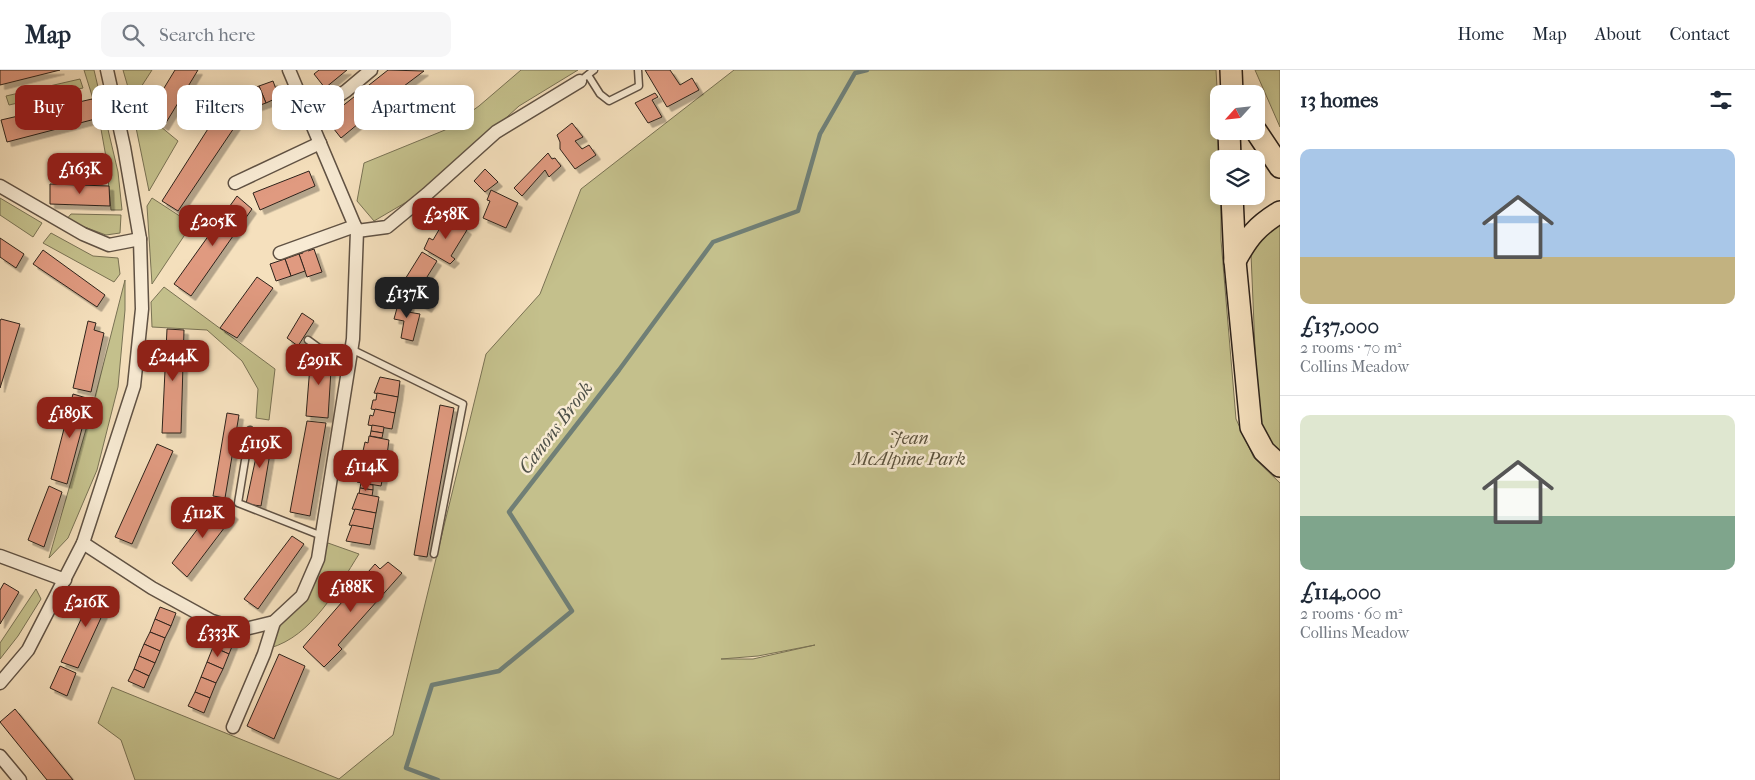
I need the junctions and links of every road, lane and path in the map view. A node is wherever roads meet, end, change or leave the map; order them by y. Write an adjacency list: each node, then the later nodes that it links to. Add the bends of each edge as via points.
1 (107, 70): 18 (street)
2 (289, 70): 7 (street)
3 (371, 70): 8 (street)
4 (594, 70): 6 (lane)
5 (638, 70): 6 (lane, via 639,86 609,101)
6 (584, 78): 17 (street, via 496,132 387,227)
7 (296, 85)
8 (344, 92)
9 (315, 130): 11 (street)
10 (1262, 140): 12 (main road)
11 (320, 143): 13 (street); 17 (street)
12 (1280, 167)
13 (235, 184)
14 (0, 186): 18 (street, via 83,234 109,245)
15 (1232, 205): 20 (main road)
16 (1280, 212): 20 (main road, via 1260,225 1245,242)
17 (356, 229): 19 (street); 22 (street)
18 (140, 239): 26 (street, via 142,308 134,386)
19 (280, 253)
20 (1235, 261): 24 (main road, via 1251,428 1264,451)
21 (308, 340): 22 (lane, via 319,348)
22 (351, 351): 25 (street); 27 (lane, via 463,404)
23 (250, 430): 25 (lane, via 238,503)
24 (1280, 466)
25 (322, 536): 30 (street, via 318,559 302,596)
26 (83, 543): 29 (street); 30 (street, via 152,588 212,621 241,630)
27 (434, 554)
28 (0, 556): 29 (street)
29 (65, 580): 31 (street, via 28,650)
30 (274, 622): 32 (street)
31 (0, 683)
32 (234, 727)
33 (0, 756): 34 (street)
34 (20, 780)

